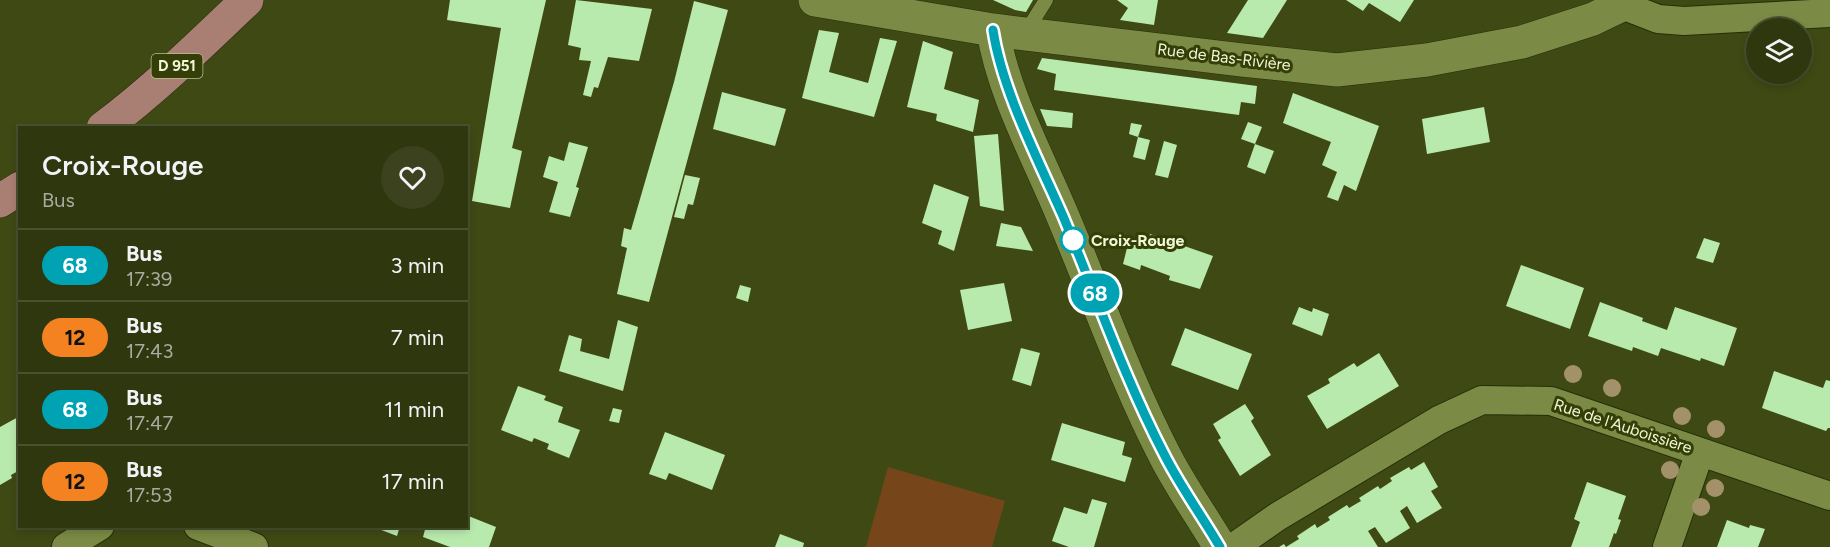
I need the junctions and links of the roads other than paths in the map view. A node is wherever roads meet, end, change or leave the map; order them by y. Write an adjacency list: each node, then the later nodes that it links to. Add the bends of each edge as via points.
1 (247, 0): 8 (main road, D 951)
2 (815, 0): 6 (street, Rue de Bas-Rivière)
3 (1046, 0): 7 (lane)
4 (1624, 2): 5 (street, via 1658,20); 7 (street, Rue de Bas-Rivière, via 1578,25 1522,42 1427,60 1337,70)
5 (1830, 13)
6 (993, 30): 7 (street, Rue de Bas-Rivière); 17 (street, via 1008,87 1129,380 1164,455)
7 (1026, 32)
8 (106, 126)
9 (18, 189): 10 (main road)
10 (0, 201)
11 (1700, 452): 12 (street, Rue de l'Auboissière); 18 (street, Rue de l'Auboissière, via 1551,401 1482,400 1419,432); 19 (street)
12 (1830, 496)
13 (97, 528): 15 (street)
14 (203, 528): 16 (street)
15 (66, 547)
16 (254, 547)
17 (1220, 547)
18 (1234, 547)
19 (1667, 547)

